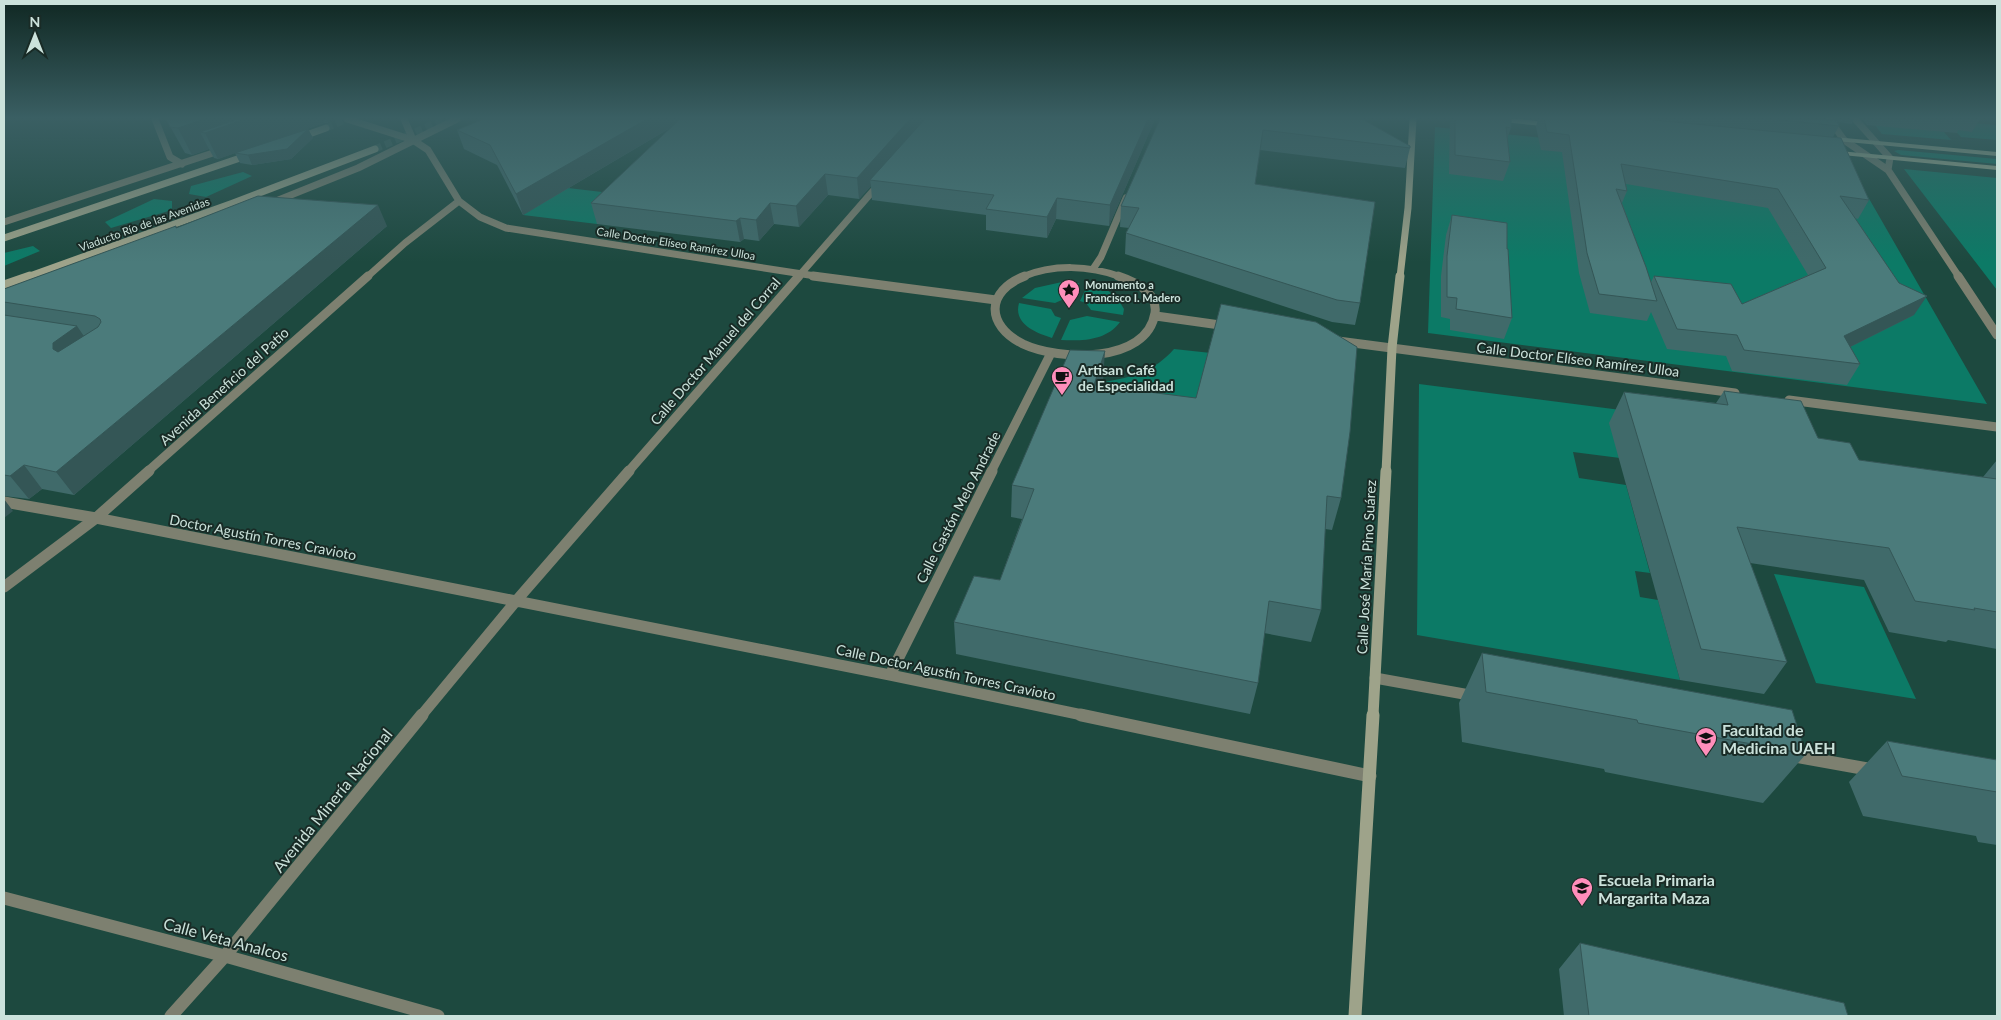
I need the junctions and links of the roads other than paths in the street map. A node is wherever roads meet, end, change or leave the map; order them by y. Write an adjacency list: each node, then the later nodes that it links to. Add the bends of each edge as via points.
1 (174, 167): 16 (street)
2 (215, 167): 17 (main road)
3 (329, 167): 20 (main road, Viaducto Río de las Avenidas)
4 (361, 167): 15 (street)
5 (438, 167): 14 (street, Calle Doctor Elíseo Ramírez Ulloa)
6 (1410, 167): 26 (main road, Calle José María Pino Suárez)
7 (1883, 167): 11 (street)
8 (1889, 167): 11 (street)
9 (1982, 167): 10 (main road)
10 (1997, 168)
11 (1888, 170): 24 (street)
12 (886, 177): 19 (street, Calle Doctor Manuel del Corral)
13 (1129, 192): 18 (street)
14 (459, 201): 19 (street, Calle Doctor Elíseo Ramírez Ulloa, via 480,217 506,228); 32 (street, Avenida Beneficio del Patio, via 405,243)
15 (262, 207)
16 (4, 222)
17 (4, 238)
18 (1094, 268): 21 (street, via 1058,268 1032,273 1003,289); 22 (street, via 1114,273 1146,291 1154,303)
19 (801, 274): 21 (street, Calle Doctor Elíseo Ramírez Ulloa); 34 (street, Calle Doctor Manuel del Corral)
20 (4, 285)
21 (996, 300): 27 (street, via 994,312 999,325 1012,337)
22 (1156, 316): 23 (street); 27 (street, via 1151,328 1139,340 1122,348 1100,354)
23 (1235, 327)
24 (1997, 335)
25 (1333, 340): 26 (street, Calle Doctor Elíseo Ramírez Ulloa)
26 (1392, 348): 28 (street, Calle Doctor Elíseo Ramírez Ulloa); 36 (main road, Calle José María Pino Suárez)
27 (1051, 353): 35 (street, Calle Gastón Melo Andrade)
28 (1744, 394)
29 (1783, 399): 30 (street)
30 (1997, 427)
31 (4, 502): 32 (street, Doctor Agustín Torres Cravioto)
32 (96, 518): 33 (street, Avenida Beneficio del Patio); 34 (street, Doctor Agustín Torres Cravioto)
33 (4, 587)
34 (516, 601): 35 (street, Calle Doctor Agustín Torres Cravioto); 42 (street, Avenida Minería Nacional)
35 (890, 674): 40 (street, Calle Doctor Agustín Torres Cravioto)
36 (1375, 678): 37 (street); 40 (main road, Calle José María Pino Suárez)
37 (1486, 699)
38 (1781, 753): 39 (street)
39 (1889, 773)
40 (1370, 776): 45 (main road, Calle José María Pino Suárez)
41 (4, 898): 42 (street, Calle Veta Analcos)
42 (225, 956): 43 (street, Avenida Minería Nacional); 44 (street, Calle Veta Analcos)
43 (171, 1016)
44 (438, 1016)
45 (1355, 1016)

